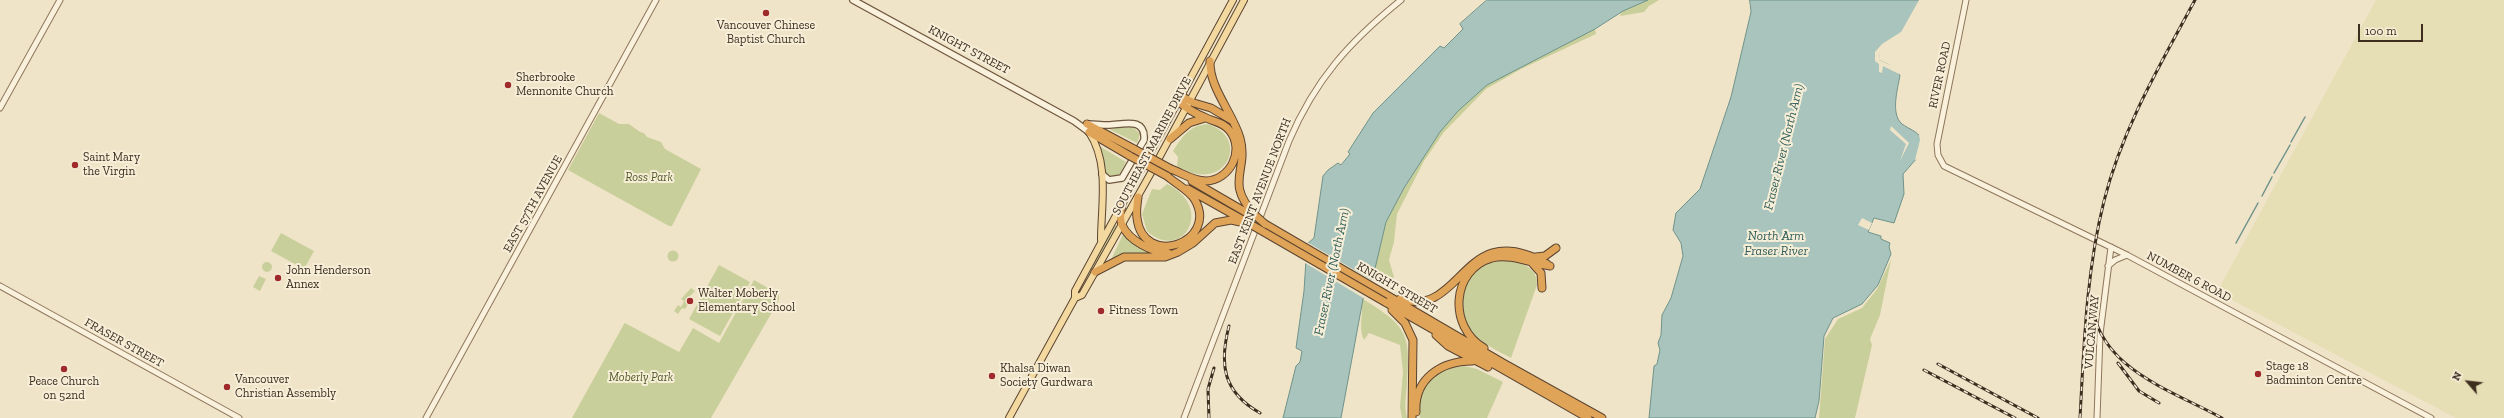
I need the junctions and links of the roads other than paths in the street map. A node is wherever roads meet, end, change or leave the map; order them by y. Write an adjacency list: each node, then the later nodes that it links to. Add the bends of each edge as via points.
1 (60, 0): 11 (street)
2 (656, 0): 43 (street, EAST 57TH AVENUE)
3 (853, 0): 13 (main road, KNIGHT STREET)
4 (1233, 0): 9 (main road, SOUTHEAST MARINE DRIVE)
5 (1244, 0): 8 (main road, SOUTHEAST MARINE DRIVE)
6 (1401, 0): 45 (street, EAST KENT AVENUE NORTH, via 1341,54 1318,83 1302,112 1288,142)
7 (1966, 0): 18 (street, RIVER ROAD, via 1942,116)
8 (1210, 61): 10 (main road, SOUTHEAST MARINE DRIVE); 14 (highway, via 1214,81)
9 (1180, 98): 10 (highway); 23 (main road, SOUTHEAST MARINE DRIVE)
10 (1187, 104): 12 (highway); 14 (highway, via 1211,108); 17 (main road, SOUTHEAST MARINE DRIVE)
11 (0, 108)
12 (1205, 118): 17 (highway, via 1189,122); 19 (highway, via 1218,122 1230,131 1236,149 1232,164 1220,177 1211,180 1194,179)
13 (1074, 121): 15 (main road, KNIGHT STREET); 16 (main road, KNIGHT STREET)
14 (1233, 122): 24 (highway, via 1242,146 1238,188)
15 (1087, 124): 19 (highway, KNIGHT STREET, bridge); 20 (main road, via 1134,122 1142,127 1144,133 1144,140 1122,178 1109,180)
16 (1089, 132): 20 (main road, via 1100,153); 21 (highway, KNIGHT STREET, bridge)
17 (1170, 139): 22 (main road, SOUTHEAST MARINE DRIVE)
18 (1938, 155): 28 (street, NUMBER 6 ROAD, via 1944,166)
19 (1171, 169): 24 (highway, KNIGHT STREET)
20 (1102, 174): 27 (main road)
21 (1167, 176): 22 (highway, via 1191,196 1198,210 1196,228 1185,242 1166,247 1146,238 1136,218); 25 (highway, KNIGHT STREET)
22 (1138, 197): 26 (main road, SOUTHEAST MARINE DRIVE)
23 (1122, 204): 26 (highway); 27 (main road, SOUTHEAST MARINE DRIVE)
24 (1254, 216): 38 (highway, KNIGHT STREET, bridge)
25 (1250, 224): 30 (highway, via 1231,220 1215,223 1193,243); 38 (highway, KNIGHT STREET, bridge)
26 (1122, 226): 30 (highway, via 1147,248); 34 (main road, SOUTHEAST MARINE DRIVE)
27 (1101, 241): 37 (main road, SOUTHEAST MARINE DRIVE, via 1075,291)
28 (2111, 247): 31 (street, NUMBER 6 ROAD); 33 (street, VULCAN WAY)
29 (1556, 248): 32 (highway)
30 (1170, 253): 34 (highway, via 1165,257 1124,258)
31 (2127, 255): 33 (street); 51 (street, NUMBER 6 ROAD)
32 (1534, 261): 36 (highway, via 1541,273); 38 (highway, via 1511,252 1494,252 1474,261 1447,289 1431,300 1413,303); 40 (highway, via 1493,258 1479,264 1463,282 1458,295 1461,322)
33 (2108, 266): 50 (street, VULCAN WAY, via 2100,334)
34 (1095, 272): 37 (main road, SOUTHEAST MARINE DRIVE, via 1082,295)
35 (0, 286): 42 (street, FRASER STREET)
36 (1542, 288)
37 (1075, 298): 44 (main road, SOUTHEAST MARINE DRIVE)
38 (1389, 300): 39 (highway, KNIGHT STREET); 40 (highway, KNIGHT STREET); 46 (highway, via 1413,340)
39 (1433, 330): 40 (highway, KNIGHT STREET); 41 (highway, via 1442,341)
40 (1489, 359): 41 (highway); 48 (highway, via 1531,391 1544,394); 49 (highway, via 1500,362)
41 (1473, 361): 47 (highway, via 1453,362 1435,370 1424,381 1418,394)
42 (238, 418)
43 (426, 418)
44 (1009, 418)
45 (1184, 418)
46 (1412, 418)
47 (1416, 418)
48 (1588, 418)
49 (1602, 418)
50 (2097, 418)
51 (2432, 418)

